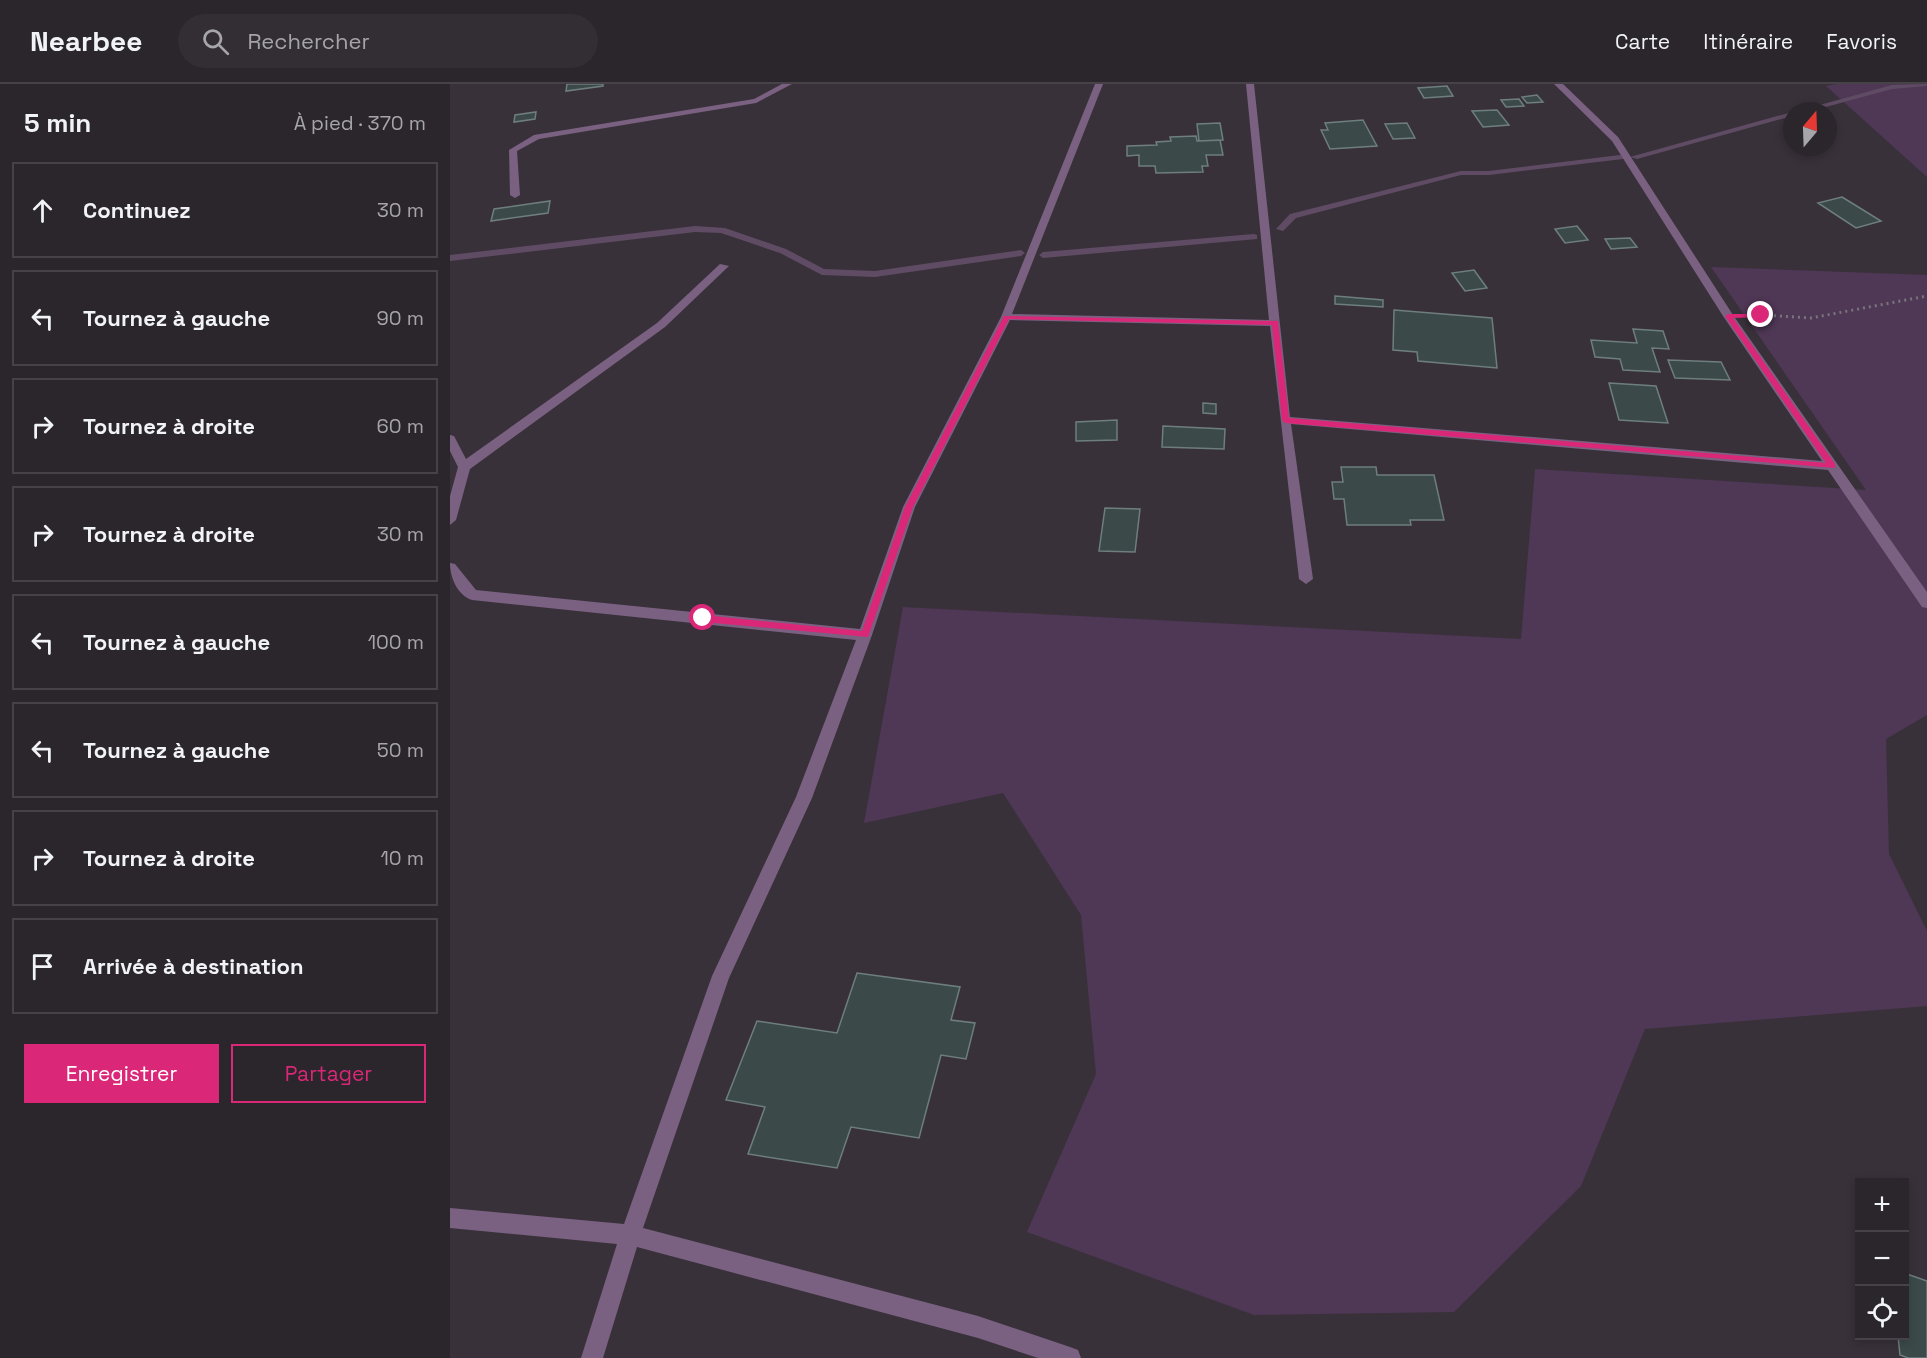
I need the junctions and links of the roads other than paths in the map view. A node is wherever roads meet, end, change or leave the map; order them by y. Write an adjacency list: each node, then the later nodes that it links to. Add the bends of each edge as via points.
1 (788, 84): 5 (street, via 756,100 537,137 513,150)
2 (1099, 84): 7 (street)
3 (1250, 84): 8 (street)
4 (1558, 84): 11 (street, via 1615,139 1728,316)
5 (515, 195)
6 (724, 266): 12 (street, via 661,325)
7 (1006, 317): 8 (street); 17 (street, via 909,507)
8 (1275, 323): 9 (street)
9 (1285, 420): 11 (street); 15 (street)
10 (450, 439): 12 (street)
11 (1832, 466): 16 (street)
12 (464, 467): 13 (street)
13 (450, 519)
14 (450, 568): 17 (street, via 472,596)
15 (1306, 579)
16 (1927, 603)
17 (865, 634): 19 (street, via 804,798 721,976)
18 (450, 1218): 19 (street)
19 (630, 1235): 20 (street); 21 (street, via 978,1327)
20 (592, 1358)
21 (1070, 1358)

